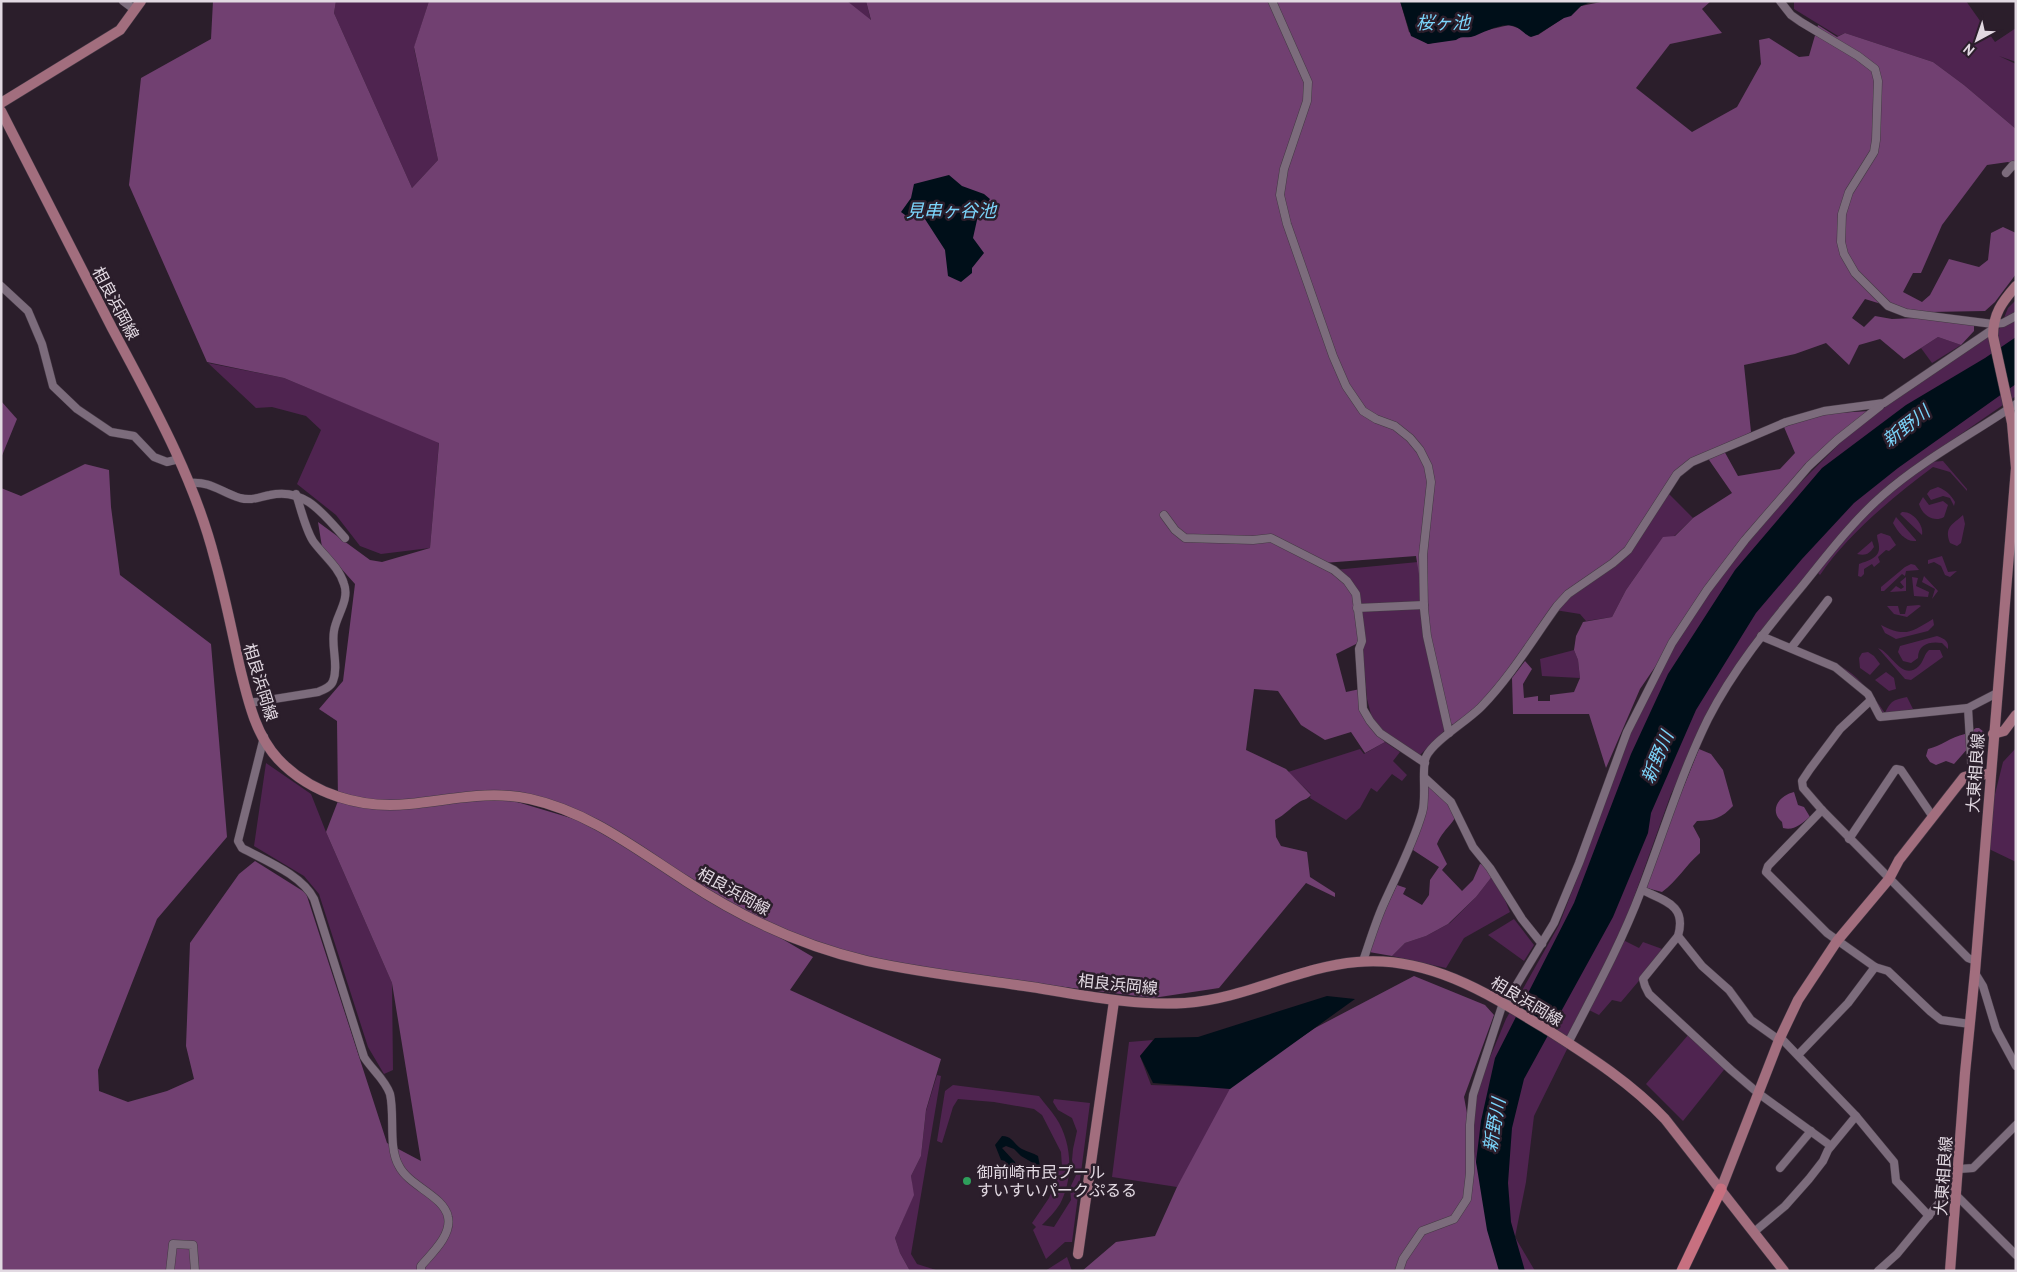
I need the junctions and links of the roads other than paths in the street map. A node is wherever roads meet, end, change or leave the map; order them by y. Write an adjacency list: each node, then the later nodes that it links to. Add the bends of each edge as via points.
1 (123, 1): 4 (street)
2 (1272, 1): 22 (street, via 1308,82 1307,101 1284,169 1280,195 1287,224 1346,386 1364,410 1410,438 1428,466 1431,482 1423,555)
3 (1780, 1): 12 (street, via 1791,15 1875,69 1878,101 1874,152 1849,192 1842,214 1841,242 1855,273 1888,306 1906,313)
4 (138, 6): 5 (main road, via 120,30)
5 (1, 103)
6 (1, 111): 15 (main road, 相良浜岡線)
7 (2016, 166): 8 (street, via 2013,165)
8 (2006, 173)
9 (1, 286): 15 (street, via 28,311 42,344 53,386 77,409 111,432 134,436 154,457 167,462)
10 (2016, 286): 12 (main road, via 1997,310)
11 (2016, 316): 12 (street)
12 (1993, 330): 13 (street); 14 (main road, 大東相良線)
13 (1884, 403): 31 (street, via 1824,411 1786,422 1692,462 1677,474 1628,550 1568,594 1497,689 1468,719); 45 (street, via 1809,466 1745,540 1672,643 1627,732 1579,863)
14 (2011, 406): 18 (main road, 大東相良線, via 2016,468); 24 (street, via 1883,495 1841,537)
15 (180, 459): 16 (main road, 相良浜岡線)
16 (189, 483): 17 (street, via 210,484 240,498 254,500 271,494); 28 (main road, 相良浜岡線, via 215,558)
17 (296, 494): 20 (street, via 312,502); 28 (street, via 312,540 339,572 345,585 346,597 334,630 333,682 318,692)
18 (2014, 513): 26 (main road, 大東相良線)
19 (1164, 515): 23 (street, via 1185,538 1271,538 1334,570 1356,594)
20 (345, 538)
21 (1828, 600): 25 (street)
22 (1424, 605): 23 (street); 31 (street, via 1427,636)
23 (1357, 608): 34 (street, via 1362,641 1359,650 1363,709 1380,733)
24 (1761, 636): 25 (street); 42 (street, via 1708,720)
25 (1791, 648): 27 (street, via 1835,667)
26 (1997, 693): 29 (street); 32 (main road, 大東相良線)
27 (1871, 700): 29 (street, via 1880,717); 38 (street, via 1840,729 1802,782 1803,788)
28 (248, 703): 33 (main road, 相良浜岡線)
29 (1968, 708): 36 (street)
30 (2016, 715): 32 (main road, via 2004,731)
31 (1449, 733): 34 (street, via 1430,751)
32 (1993, 734): 35 (main road, 大東相良線)
33 (264, 737): 50 (main road, 相良浜岡線, via 283,764 305,781 356,802 397,805 497,794 559,807 609,831 742,915 825,949 870,962); 72 (street, via 238,841 242,848 301,882 314,899 364,1057 389,1092 398,1166 444,1207 449,1219 442,1240)
34 (1425, 763): 37 (street)
35 (1990, 774): 36 (main road); 47 (main road, 大東相良線)
36 (1972, 775): 39 (main road, via 1964,777)
37 (1425, 778): 45 (street, via 1451,802 1473,847); 46 (street, via 1423,812)
38 (1822, 810): 40 (street); 44 (street, via 1768,866 1766,872)
39 (1933, 817): 40 (street, via 1901,770 1896,769); 41 (main road, via 1899,860)
40 (1849, 838): 41 (street)
41 (1889, 879): 44 (main road); 47 (street, via 1968,958)
42 (1642, 890): 43 (street, via 1671,904 1679,913 1681,927); 54 (street, via 1620,943)
43 (1678, 936): 53 (street, via 1751,1020); 57 (street, via 1646,974 1643,979 1645,986 1656,1000)
44 (1837, 941): 48 (street); 53 (main road, via 1798,1000)
45 (1542, 944): 51 (street)
46 (1363, 961): 50 (main road, 相良浜岡線, via 1305,972 1224,998 1146,1004); 51 (main road, 相良浜岡線, via 1403,964 1443,973)
47 (1976, 961): 49 (main road, 大東相良線)
48 (1875, 967): 52 (street, via 1888,971 1941,1020); 55 (street, via 1848,1003)
49 (1975, 972): 52 (main road, 大東相良線); 56 (street, via 1984,986 1996,1030)
50 (1114, 1001): 68 (main road)
51 (1505, 1005): 54 (main road, 相良浜岡線); 73 (street, via 1473,1095 1467,1199 1454,1219 1422,1231 1403,1259)
52 (1970, 1024): 63 (main road, 大東相良線)
53 (1780, 1038): 55 (street); 57 (main road)
54 (1566, 1042): 64 (main road, 相良浜岡線, via 1644,1096)
55 (1798, 1055): 58 (street)
56 (2016, 1066)
57 (1758, 1092): 60 (street); 64 (main road)
58 (1856, 1116): 61 (street); 66 (street, via 1894,1162 1896,1181)
59 (2016, 1125): 63 (street, via 1973,1168)
60 (1811, 1131): 61 (street); 62 (street)
61 (1831, 1146): 67 (street, via 1809,1179 1785,1206)
62 (1780, 1168)
63 (1959, 1169): 65 (main road, 大東相良線)
64 (1721, 1189): 67 (main road, 相良浜岡線); 74 (main road)
65 (1957, 1192): 66 (street, via 1944,1197); 69 (street); 77 (main road, 大東相良線)
66 (1928, 1216): 76 (street, via 1897,1254)
67 (1754, 1232): 75 (main road, 相良浜岡線)
68 (1078, 1254)
69 (2016, 1255)
70 (170, 1271): 71 (street, via 173,1244 193,1244)
71 (194, 1271)
72 (421, 1271)
73 (1399, 1271)
74 (1682, 1271)
75 (1784, 1271)
76 (1878, 1271)
77 (1950, 1271)

